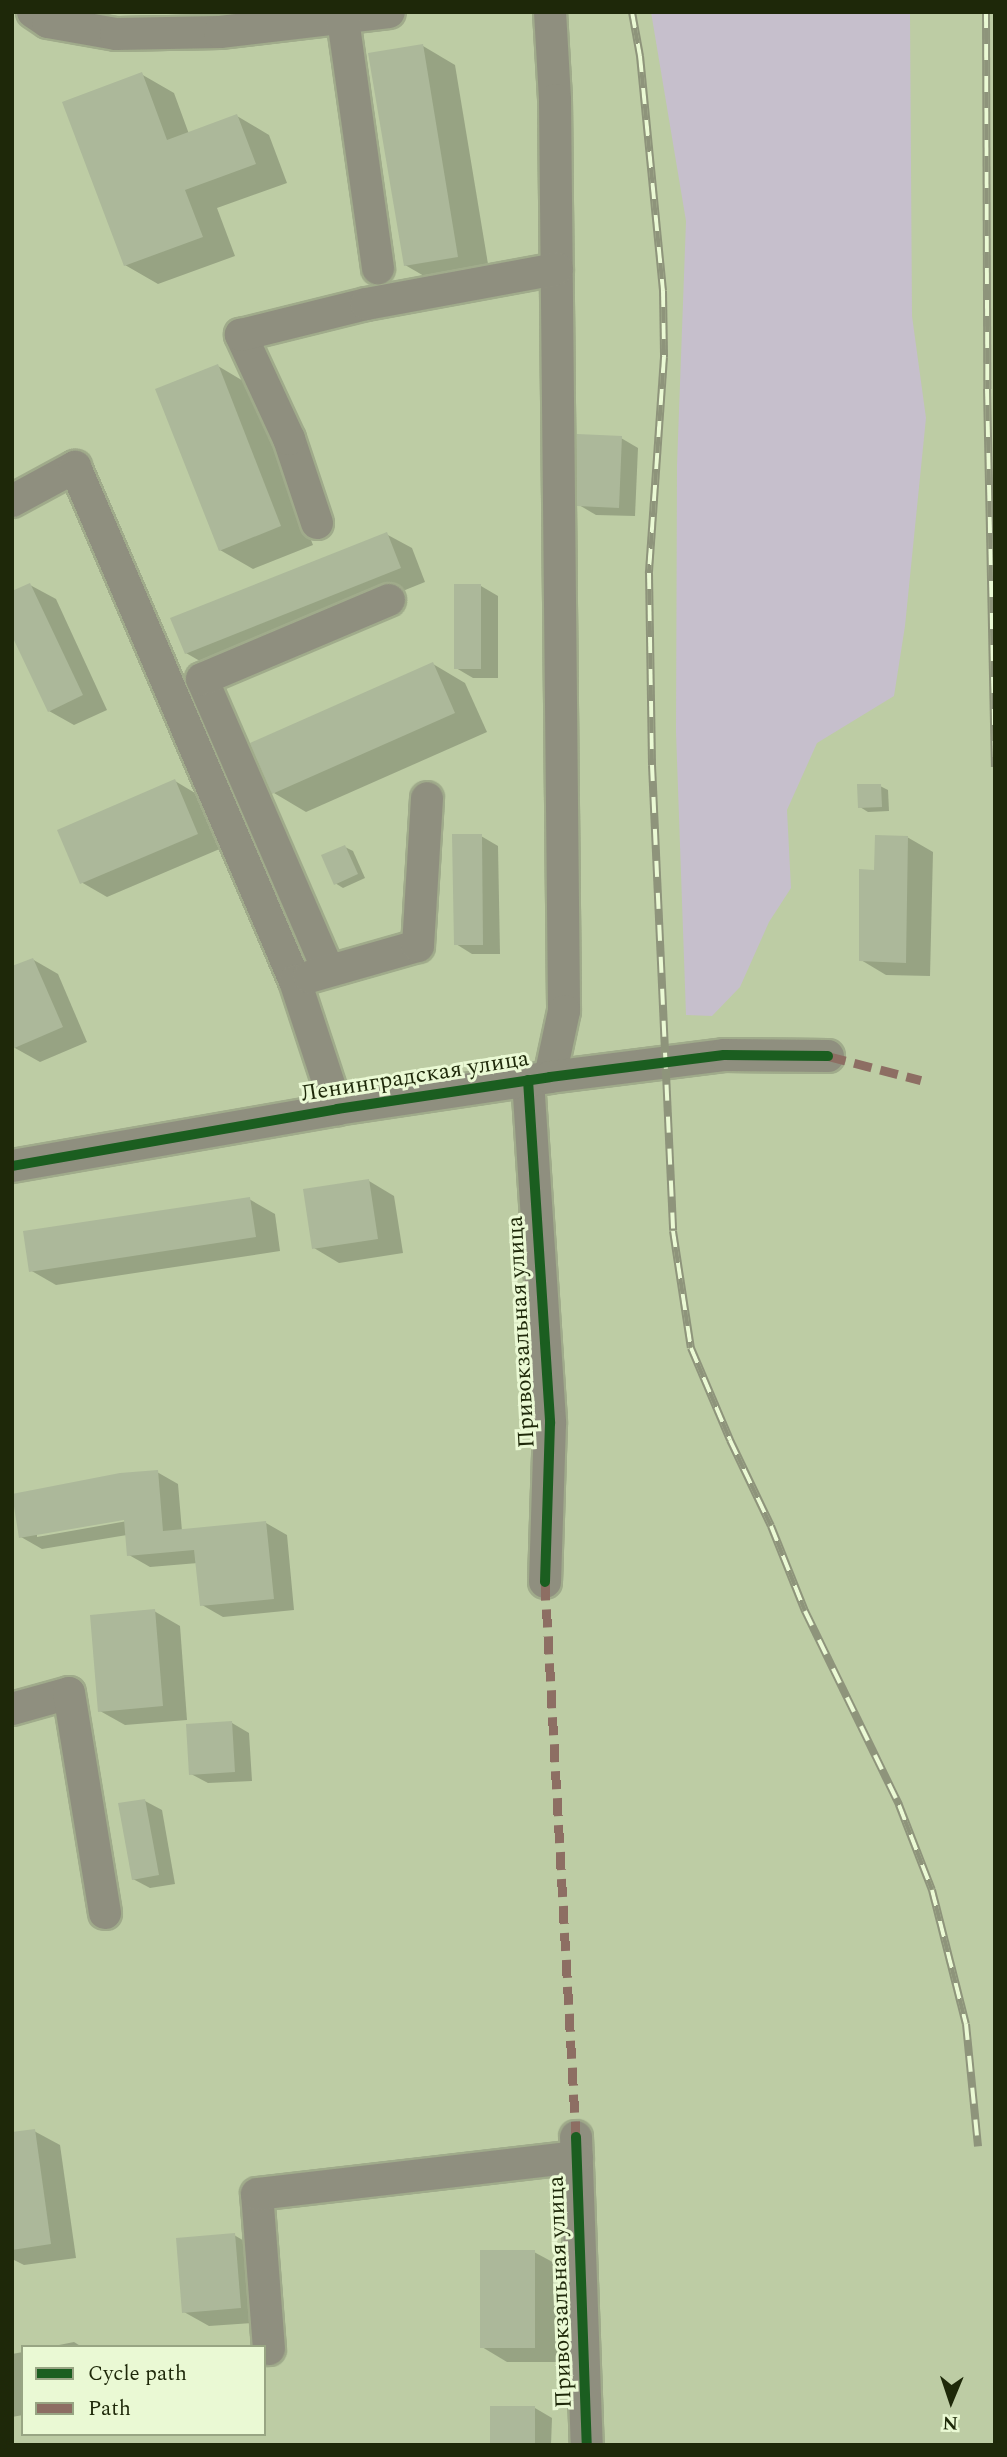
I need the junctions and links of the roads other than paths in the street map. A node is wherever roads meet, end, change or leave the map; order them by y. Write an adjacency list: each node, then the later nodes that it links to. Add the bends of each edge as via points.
1 (33, 12): 4 (street, via 48,22 116,34 220,32)
2 (389, 12): 4 (street)
3 (550, 12): 6 (street, Привокзальная улица)
4 (343, 15): 5 (street)
5 (378, 268)
6 (556, 269): 8 (street, via 366,304 240,335 289,439); 14 (street, Привокзальная улица, via 564,1011)
7 (12, 501): 12 (street, via 75,467)
8 (317, 523)
9 (389, 600): 11 (street, via 201,678)
10 (427, 798): 11 (street, via 418,946)
11 (328, 970): 12 (street)
12 (295, 981): 15 (street)
13 (828, 1056): 14 (street, Ленинградская улица, via 724,1055)
14 (539, 1079): 15 (street, Ленинградская улица); 17 (street, Привокзальная улица, via 550,1423)
15 (337, 1109): 16 (street, Ленинградская улица)
16 (12, 1166)
17 (545, 1582)
18 (12, 1709): 19 (street, via 69,1693)
19 (105, 1913)
20 (269, 2349): 21 (street, Привокзальная улица, via 257,2194 576,2147)
21 (587, 2445)

